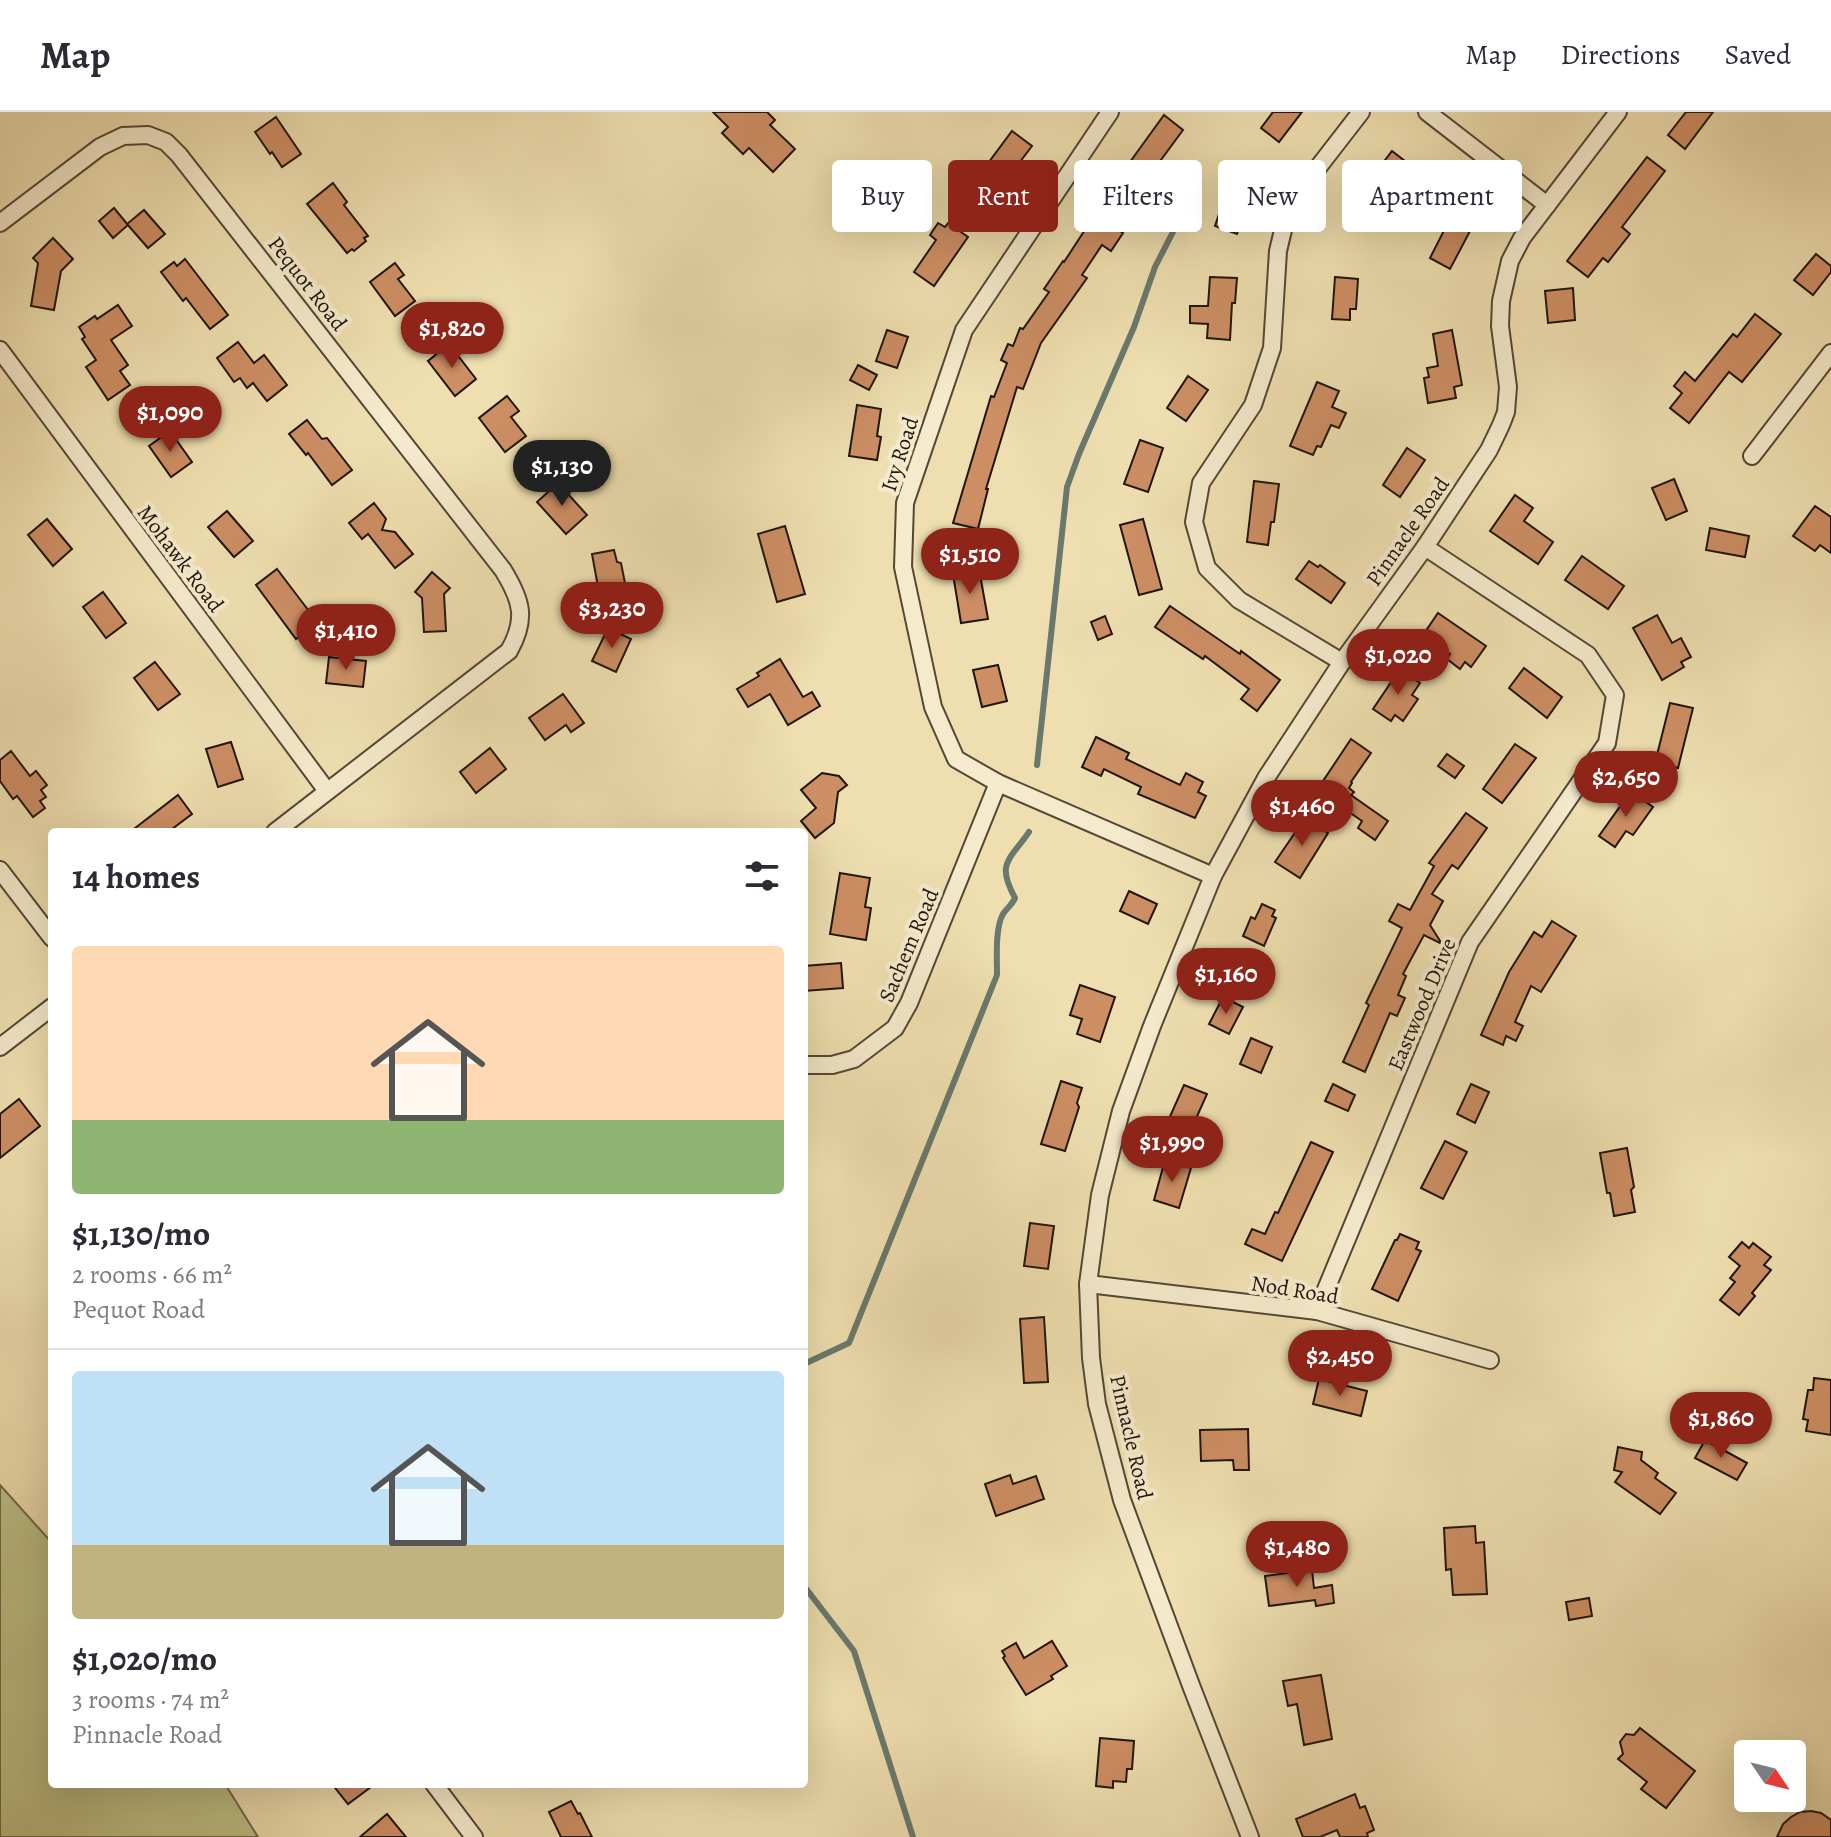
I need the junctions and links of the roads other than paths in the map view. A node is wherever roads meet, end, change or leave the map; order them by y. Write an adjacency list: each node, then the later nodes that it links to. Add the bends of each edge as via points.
1 (1110, 112): 12 (street, Ivy Road, via 964,330 905,503 903,567 933,707 956,759)
2 (1361, 112): 11 (street, via 1289,205 1278,251 1272,348 1253,405 1201,483 1194,522 1207,568 1239,600)
3 (1427, 112): 5 (street)
4 (1618, 112): 5 (street, Pinnacle Road)
5 (1547, 205): 10 (street, Pinnacle Road, via 1522,238 1505,280 1500,326 1506,412 1489,450)
6 (0, 223): 13 (street, Pequot Road, via 100,147 123,136 148,135 166,142 516,591 521,619 509,651)
7 (0, 350): 13 (street, Mohawk Road)
8 (1831, 353): 9 (street)
9 (1752, 456)
10 (1425, 547): 11 (street, Pinnacle Road); 22 (street, Eastwood Drive, via 1588,655 1615,695 1607,743 1470,942)
11 (1342, 662): 16 (street, Pinnacle Road, via 1266,778)
12 (998, 783): 16 (street, Ivy Road); 20 (street, Sachem Road, via 895,1028 854,1059)
13 (327, 791): 14 (street, Pequot Road)
14 (280, 828)
15 (0, 870): 17 (street)
16 (1213, 876): 21 (street, Pinnacle Road, via 1121,1111 1100,1195)
17 (48, 933)
18 (48, 1010): 19 (street)
19 (0, 1047)
20 (808, 1065)
21 (1088, 1284): 22 (street, Nod Road); 26 (street, Pinnacle Road, via 1097,1404 1122,1500)
22 (1317, 1311): 23 (street, Nod Road)
23 (1490, 1360)
24 (437, 1788): 25 (street)
25 (474, 1837)
26 (1250, 1837)

